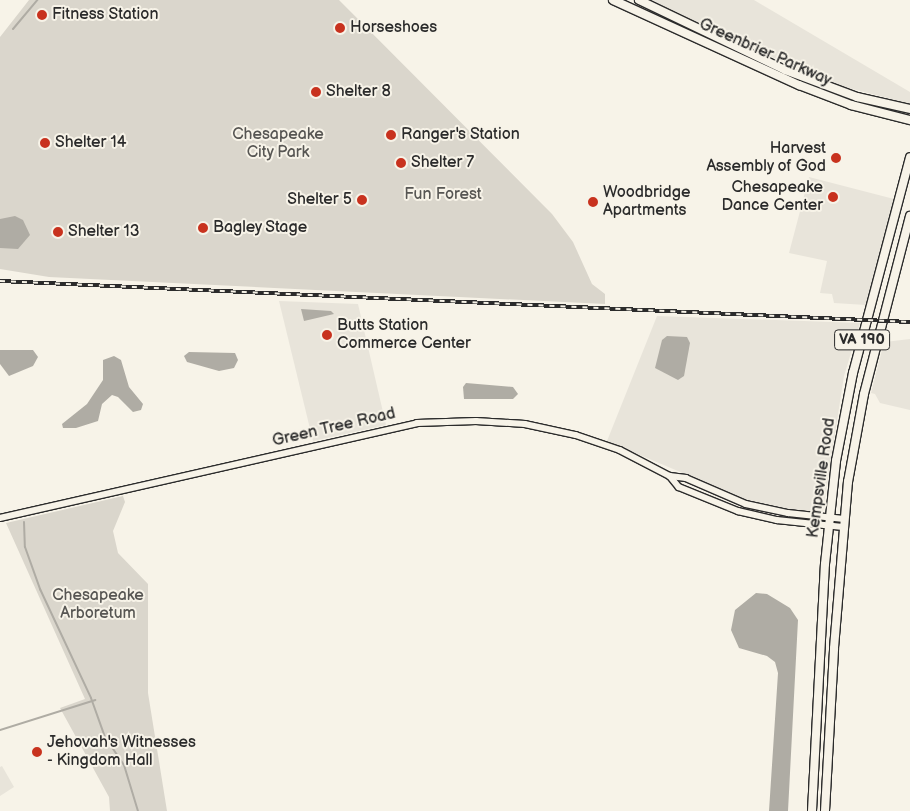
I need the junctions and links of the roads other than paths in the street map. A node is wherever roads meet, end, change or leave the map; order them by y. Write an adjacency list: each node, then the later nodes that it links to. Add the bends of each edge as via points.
1 (613, 0): 4 (main road, Greenbrier Parkway, via 792,82 851,105)
2 (639, 0): 3 (main road, Greenbrier Parkway, via 785,70 857,97)
3 (910, 109)
4 (910, 120)
5 (910, 157): 9 (main road, Kempsville Road / VA 190, via 853,373)
6 (910, 216): 10 (main road, Kempsville Road / VA 190, via 864,394)
7 (670, 476): 8 (street, Green Tree Road, via 620,450 540,426 497,421 424,422); 9 (street, Green Tree Road, via 686,478 746,504); 9 (street, Green Tree Road, via 679,487 738,511)
8 (0, 518)
9 (828, 522): 10 (street, Green Tree Road); 11 (main road, Kempsville Road / VA 190)
10 (843, 523): 12 (main road, Kempsville Road / VA 190)
11 (812, 811)
12 (825, 811)

